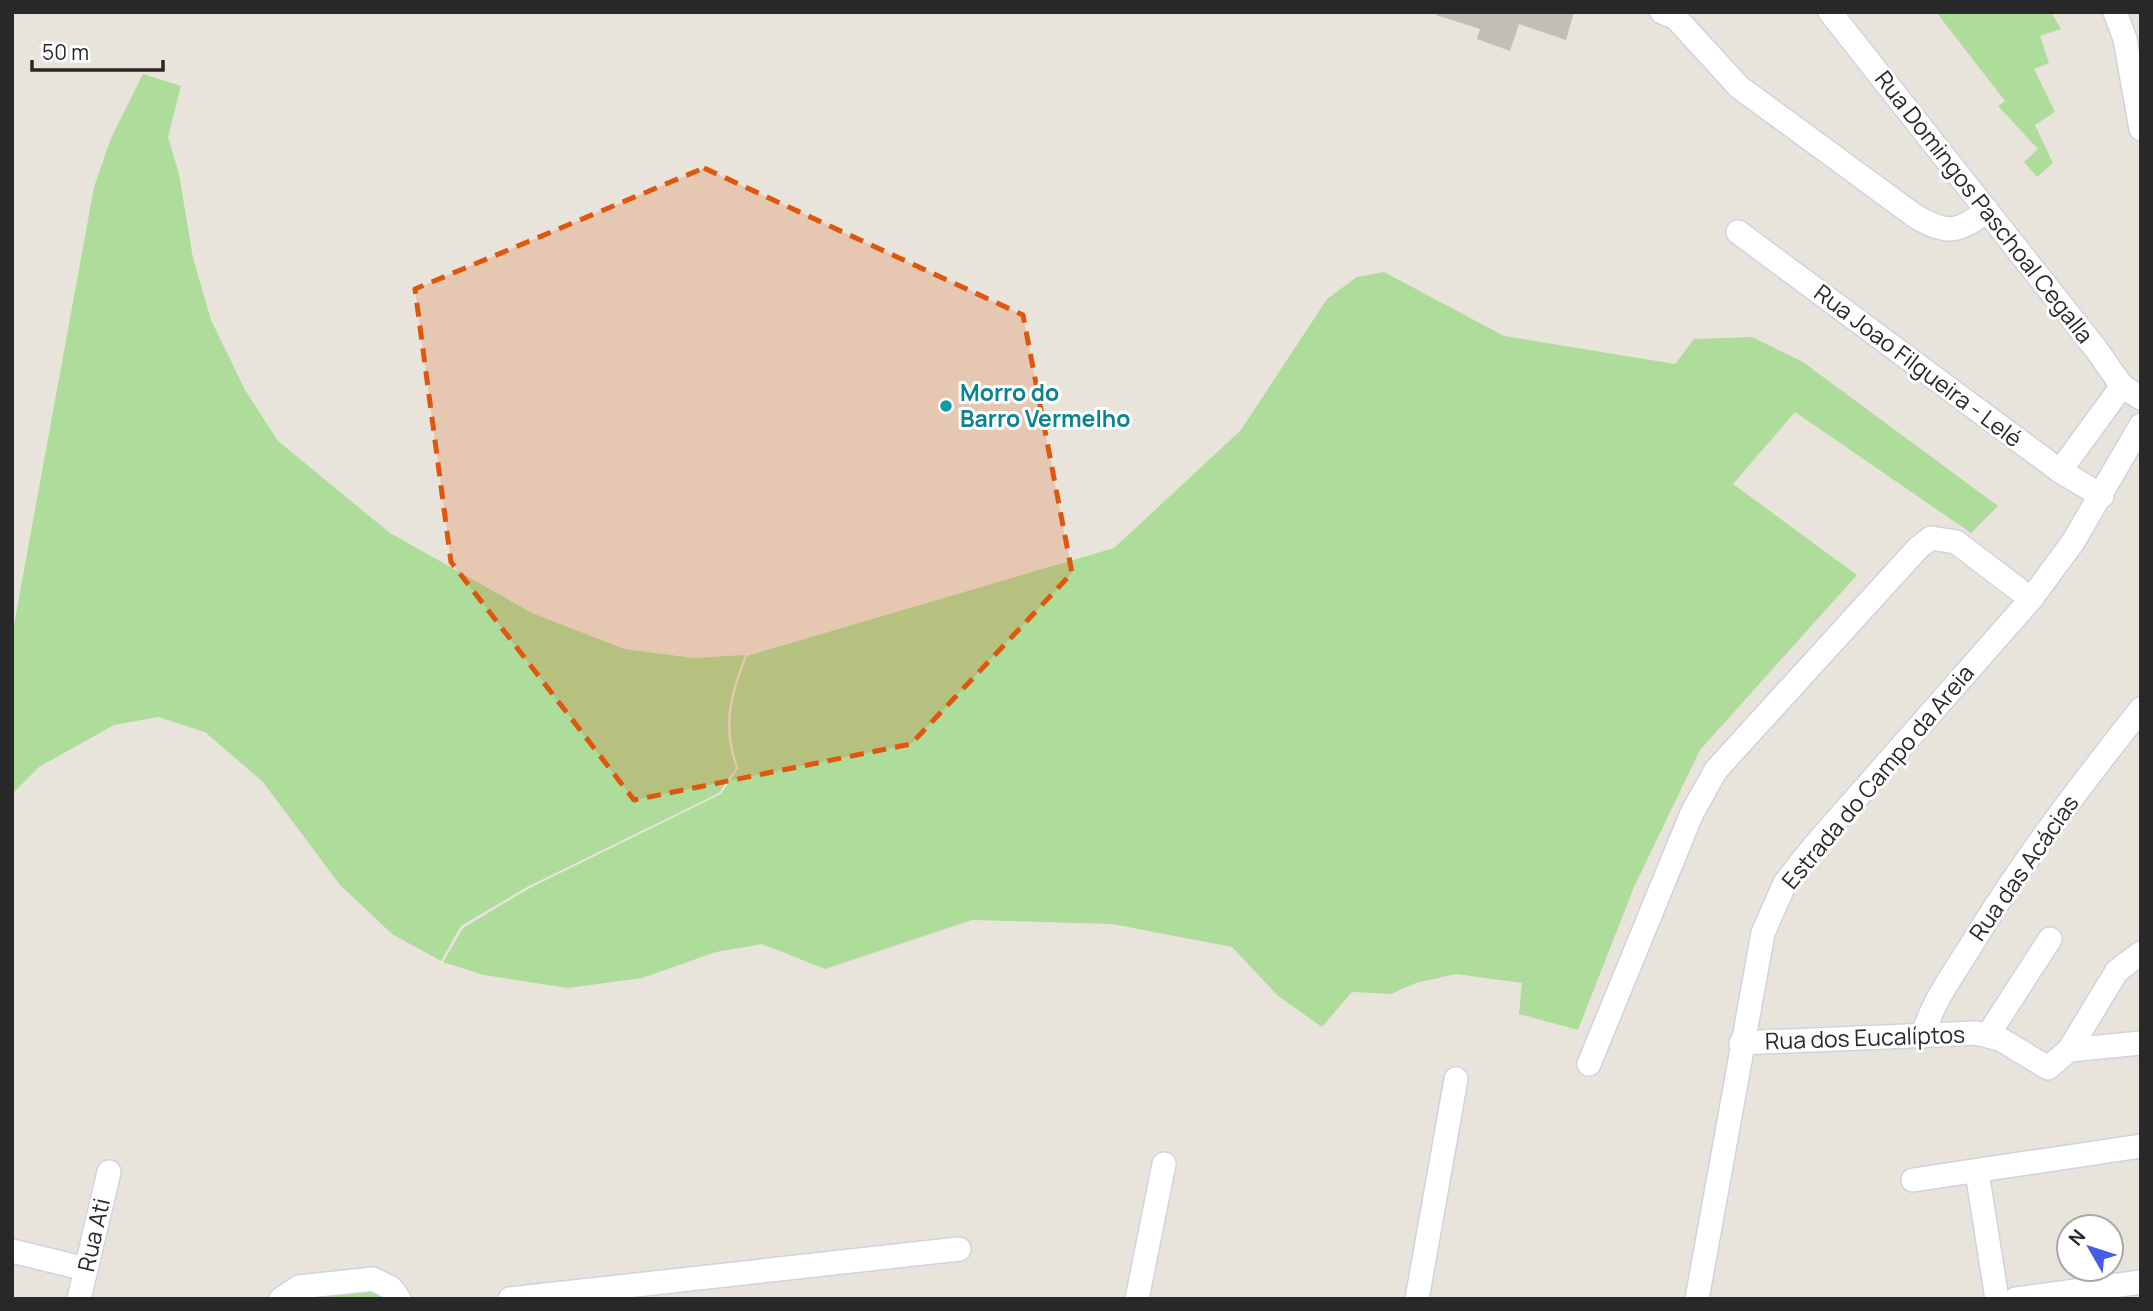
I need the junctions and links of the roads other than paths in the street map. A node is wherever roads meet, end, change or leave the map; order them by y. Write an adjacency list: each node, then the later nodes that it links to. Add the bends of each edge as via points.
1 (1662, 12): 6 (street, via 1683,25 1739,87 1931,226 1957,229)
2 (1830, 12): 6 (street, Rua Domingos Paschoal Cegalla)
3 (2115, 12): 4 (street)
4 (2133, 44): 5 (street)
5 (2141, 129)
6 (1987, 210): 8 (street, Rua Domingos Paschoal Cegalla)
7 (1738, 232): 10 (street, Rua Joao Filgueira - Lelé)
8 (2131, 392): 10 (street)
9 (2141, 425): 11 (street, Estrada do Campo da Areia)
10 (2060, 471): 11 (street, Rua Joao Filgueira - Lelé)
11 (2102, 496): 12 (street, Estrada do Campo da Areia)
12 (2031, 599): 18 (street, Estrada do Campo da Areia, via 1785,883 1763,933); 21 (street, via 1956,542 1931,538 1918,548 1716,770 1692,813)
13 (2141, 709): 17 (street, Rua das Acácias, via 1998,901 1933,1007)
14 (2050, 939): 16 (street)
15 (2141, 953): 20 (street, via 2117,971)
16 (1988, 1035): 17 (street, Rua dos Eucalíptos); 20 (street, Rua dos Eucalíptos, via 2048,1068)
17 (1923, 1036): 18 (street, Rua dos Eucalíptos)
18 (1741, 1043): 38 (street, Estrada do Campo da Areia)
19 (2141, 1043): 20 (street, Rua dos Eucalíptos)
20 (2069, 1050)
21 (1589, 1064)
22 (1456, 1079): 37 (street)
23 (2141, 1146): 26 (street)
24 (1164, 1164): 36 (street)
25 (109, 1171): 30 (street, Rua Ati)
26 (1977, 1172): 27 (street); 39 (street)
27 (1913, 1180)
28 (959, 1249): 35 (street)
29 (12, 1251): 30 (street)
30 (86, 1269): 32 (street, Rua Ati)
31 (2141, 1282): 40 (street)
32 (79, 1299)
33 (282, 1299): 34 (street, via 299,1287 373,1279 391,1288)
34 (399, 1299)
35 (510, 1299)
36 (1137, 1299)
37 (1418, 1299)
38 (1697, 1299)
39 (1997, 1299)
40 (2015, 1299)

